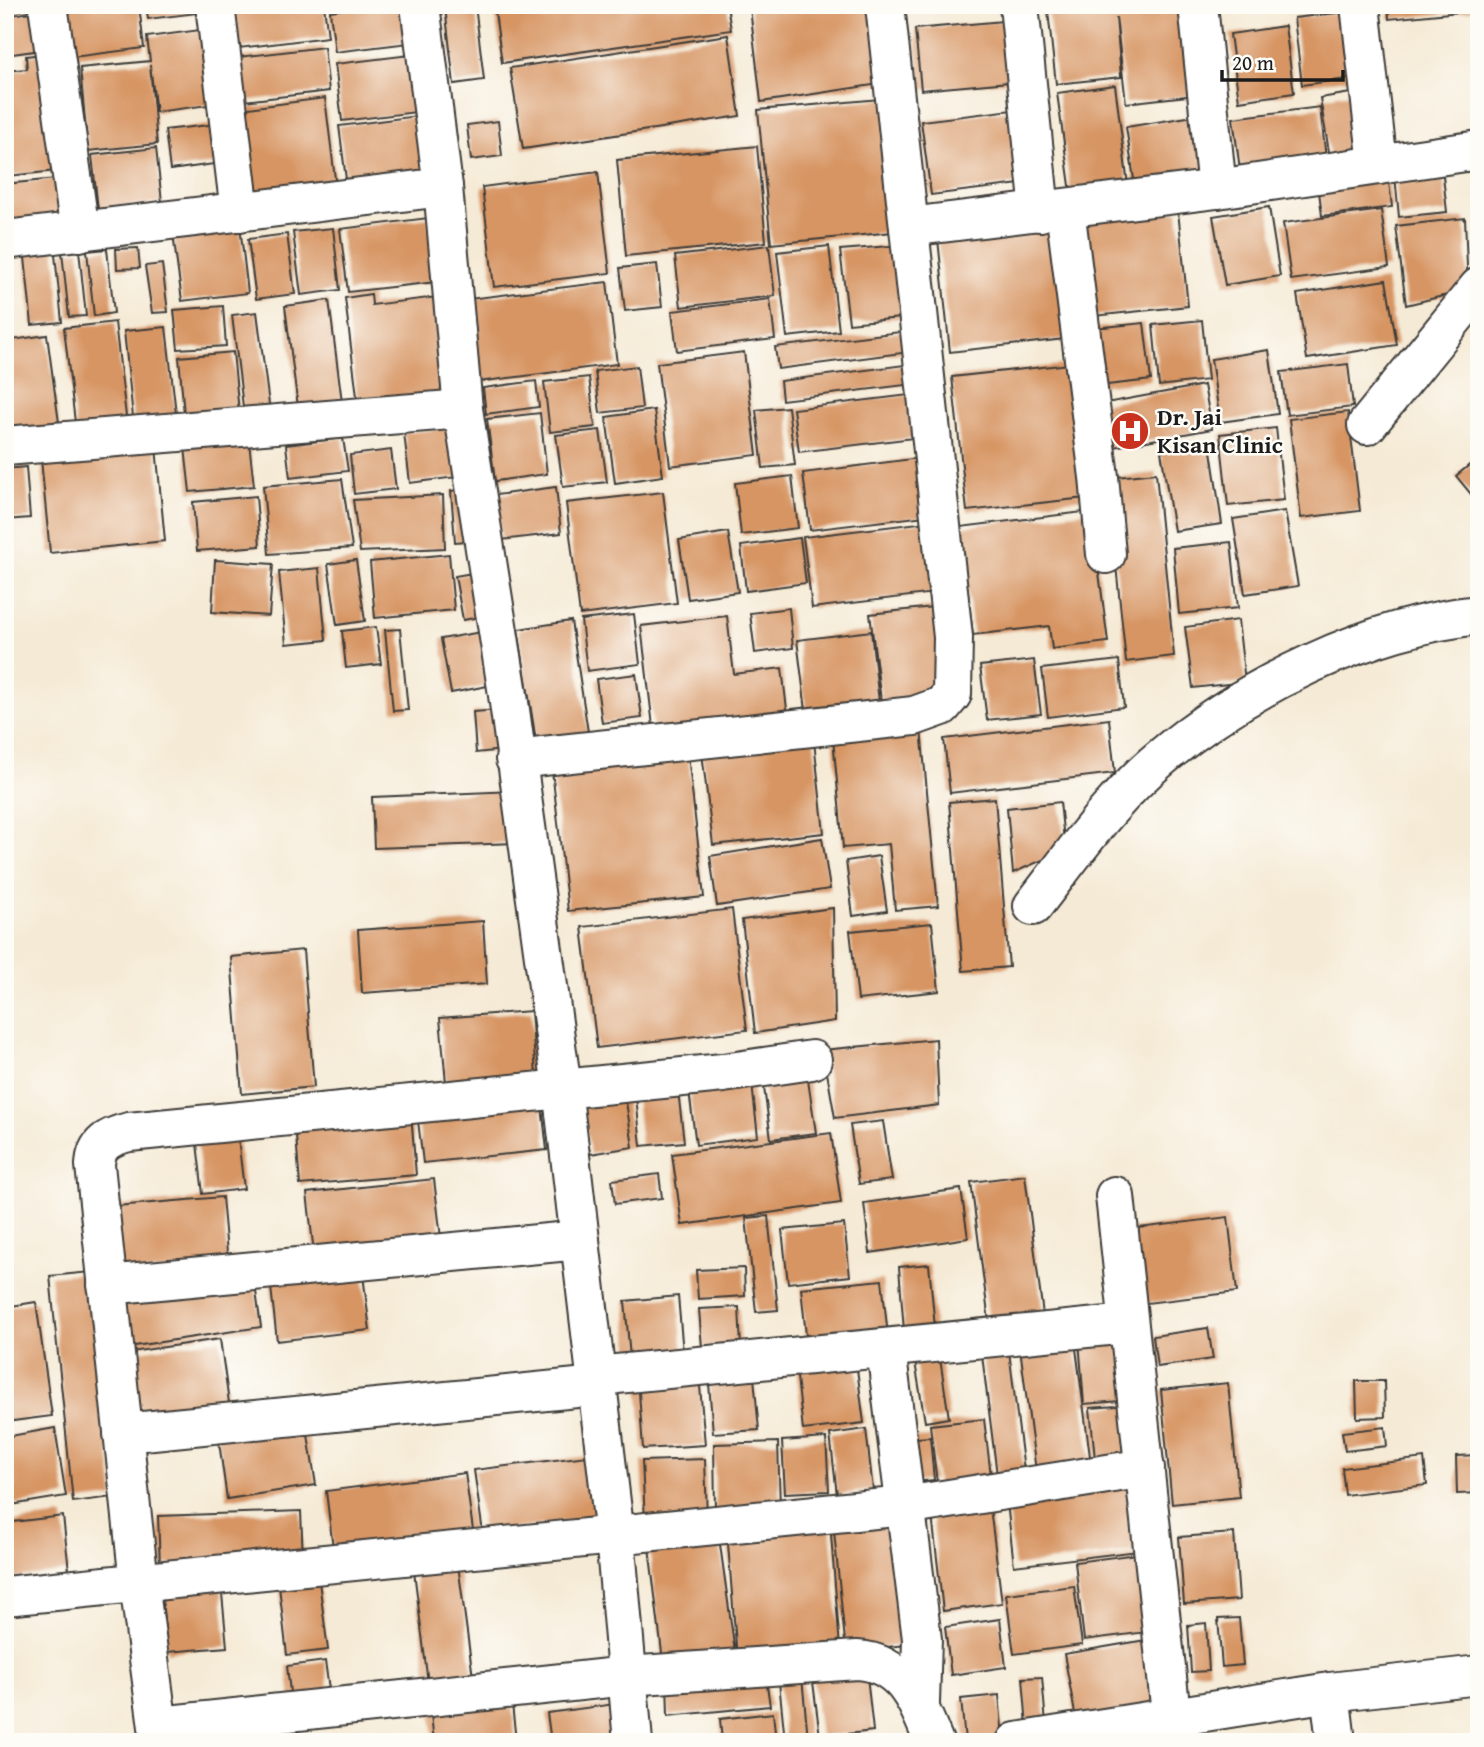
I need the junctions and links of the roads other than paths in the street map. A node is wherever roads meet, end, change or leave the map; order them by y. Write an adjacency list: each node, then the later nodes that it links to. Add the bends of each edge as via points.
1 (48, 5): 15 (street)
2 (215, 5): 13 (street)
3 (420, 5): 10 (street)
4 (885, 5): 14 (street)
5 (1019, 5): 12 (street)
6 (1198, 5): 11 (street)
7 (1360, 5): 9 (street)
8 (1479, 150): 9 (street)
9 (1378, 165): 11 (street)
10 (443, 187): 13 (street); 18 (street)
11 (1217, 189): 12 (street)
12 (1053, 210): 14 (street); 21 (street, via 1100,477)
13 (240, 212): 15 (street)
14 (909, 227): 23 (street, via 953,637 953,694 942,706 914,716)
15 (80, 232): 16 (street)
16 (5, 240)
17 (1479, 287): 19 (street)
18 (463, 409): 20 (street); 23 (street)
19 (1367, 425)
20 (5, 446)
21 (1105, 554)
22 (1479, 615): 24 (street, via 1445,618 1330,656 1205,724 1160,758 1129,790)
23 (514, 759): 26 (street)
24 (1033, 906)
25 (812, 1060): 26 (street)
26 (562, 1087): 28 (street); 29 (street, via 110,1137 99,1146 95,1165)
27 (1115, 1196): 30 (street)
28 (580, 1240): 29 (street); 32 (street)
29 (107, 1285): 33 (street)
30 (1128, 1324): 31 (street); 34 (street)
31 (886, 1349): 32 (street); 35 (street)
32 (596, 1381): 33 (street); 36 (street)
33 (123, 1433): 37 (street)
34 (1144, 1468): 35 (street); 43 (street)
35 (905, 1506): 36 (street); 42 (street, via 922,1639)
36 (615, 1536): 37 (street); 40 (street)
37 (139, 1583): 38 (street); 44 (street)
38 (5, 1596)
39 (1479, 1675): 41 (street)
40 (627, 1676): 42 (street, via 873,1661 885,1666); 44 (street); 45 (street)
41 (1330, 1692): 43 (street); 48 (street)
42 (920, 1703): 46 (street)
43 (1173, 1729): 47 (street)
44 (160, 1734)
45 (633, 1742)
46 (934, 1742)
47 (1016, 1742)
48 (1336, 1742)

